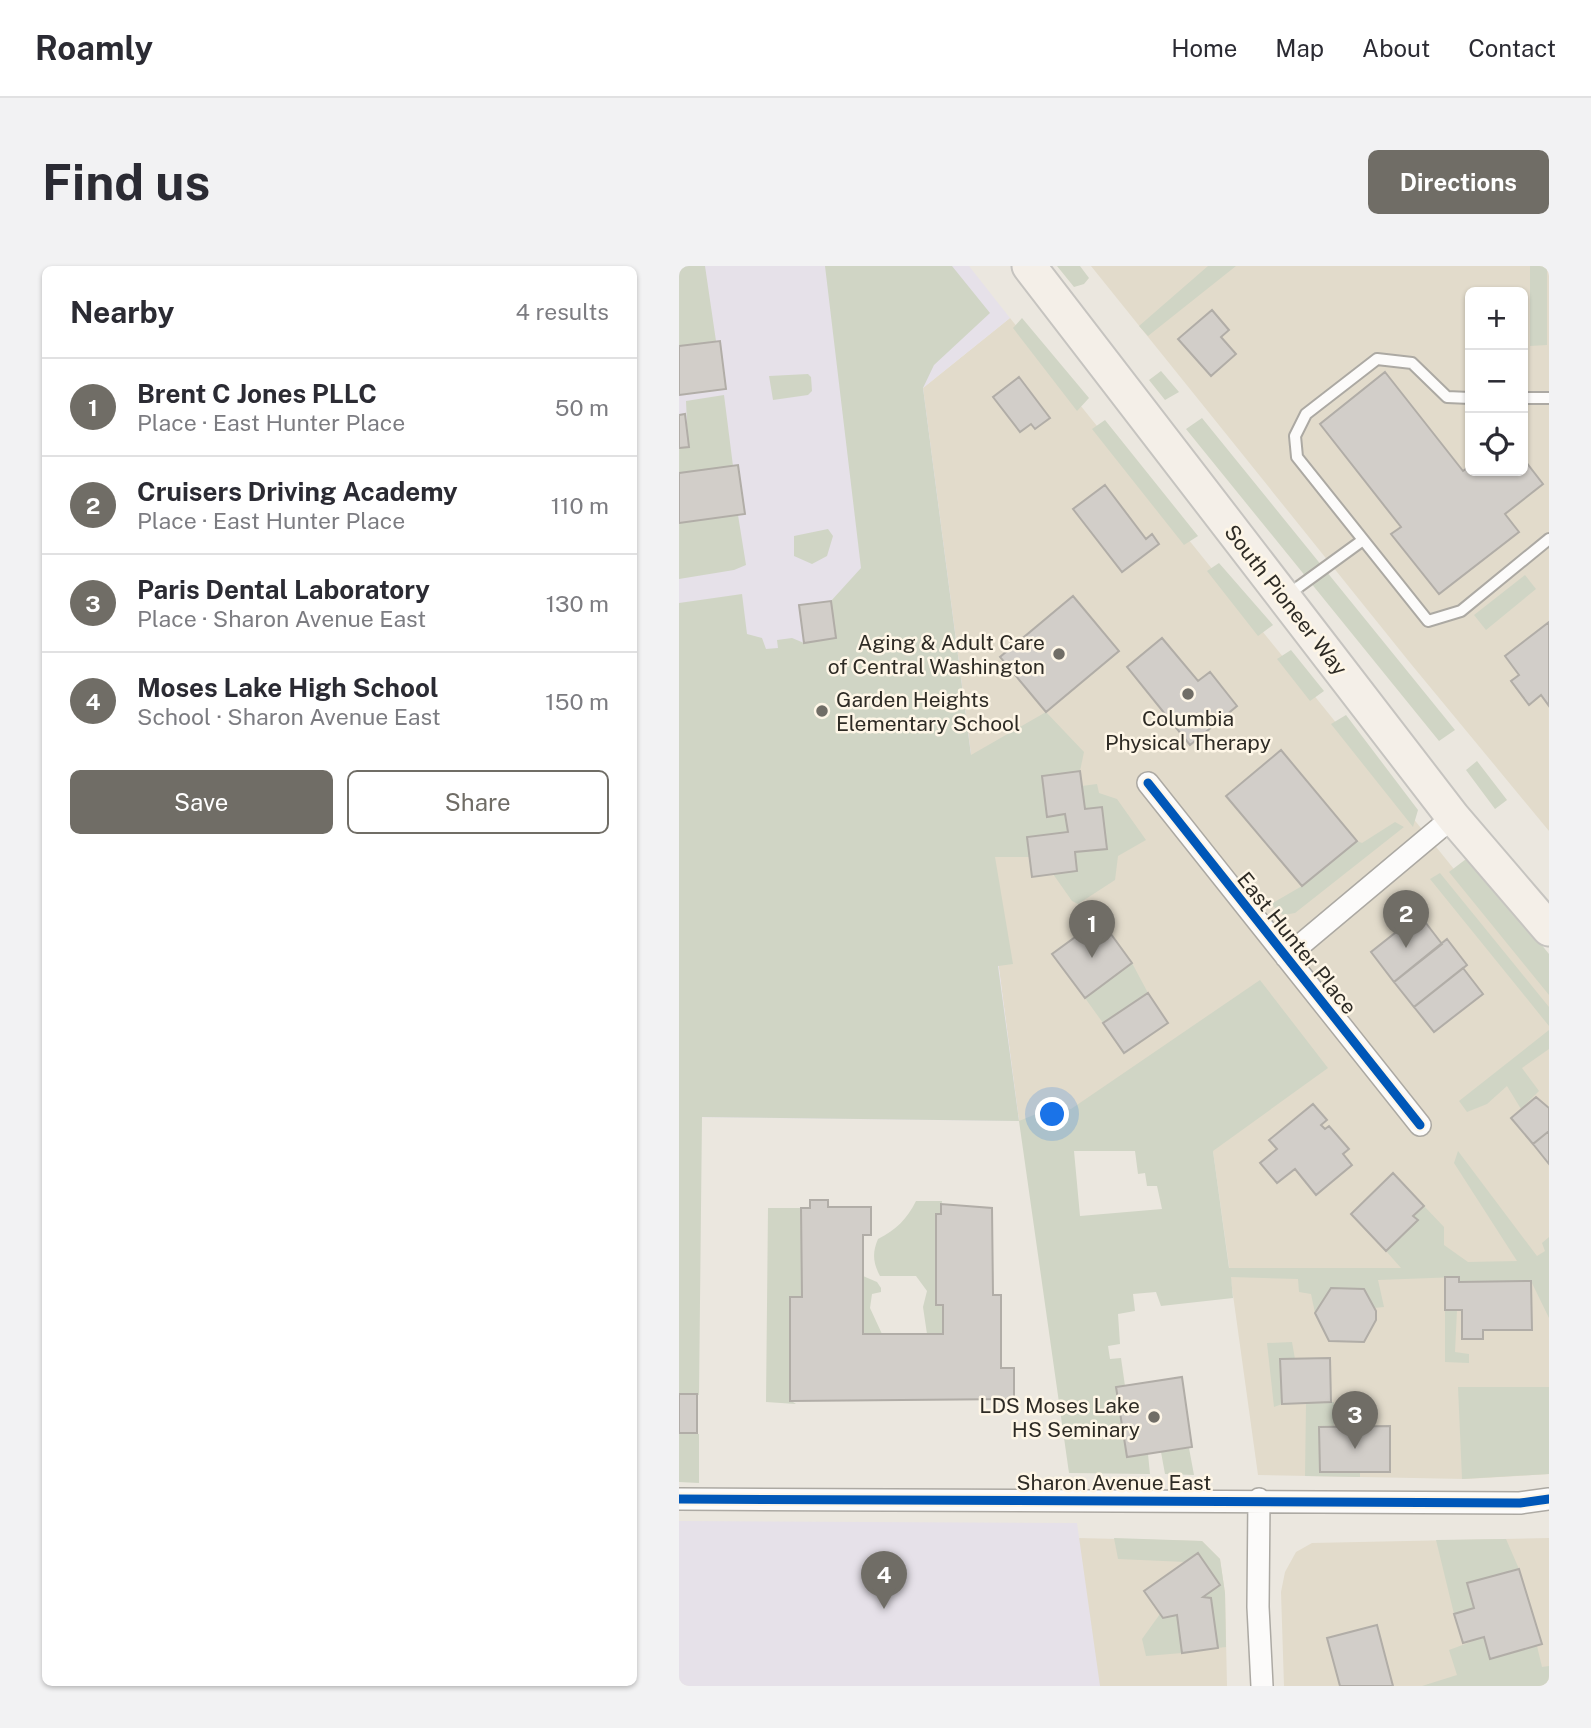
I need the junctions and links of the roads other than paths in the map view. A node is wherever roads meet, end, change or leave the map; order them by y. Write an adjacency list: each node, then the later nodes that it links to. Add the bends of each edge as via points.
1 (1029, 266): 7 (main road, South Pioneer Way)
2 (1465, 398): 6 (lane, via 1447,397 1412,363 1377,359 1306,414 1295,436 1297,457)
3 (1528, 398): 4 (lane)
4 (1549, 398)
5 (1549, 539): 6 (lane, via 1461,611 1427,621)
6 (1363, 540): 7 (lane)
7 (1284, 598): 9 (main road, South Pioneer Way)
8 (1148, 783): 11 (street, East Hunter Place)
9 (1453, 817): 10 (main road, South Pioneer Way); 11 (street, East Hunter Place)
10 (1549, 929)
11 (1286, 957): 12 (street, East Hunter Place)
12 (1420, 1125)
13 (679, 1499): 14 (street, Sharon Avenue East)
14 (1259, 1499): 15 (street, Sharon Avenue East, via 1520,1503); 16 (street)
15 (1549, 1499)
16 (1262, 1686)

